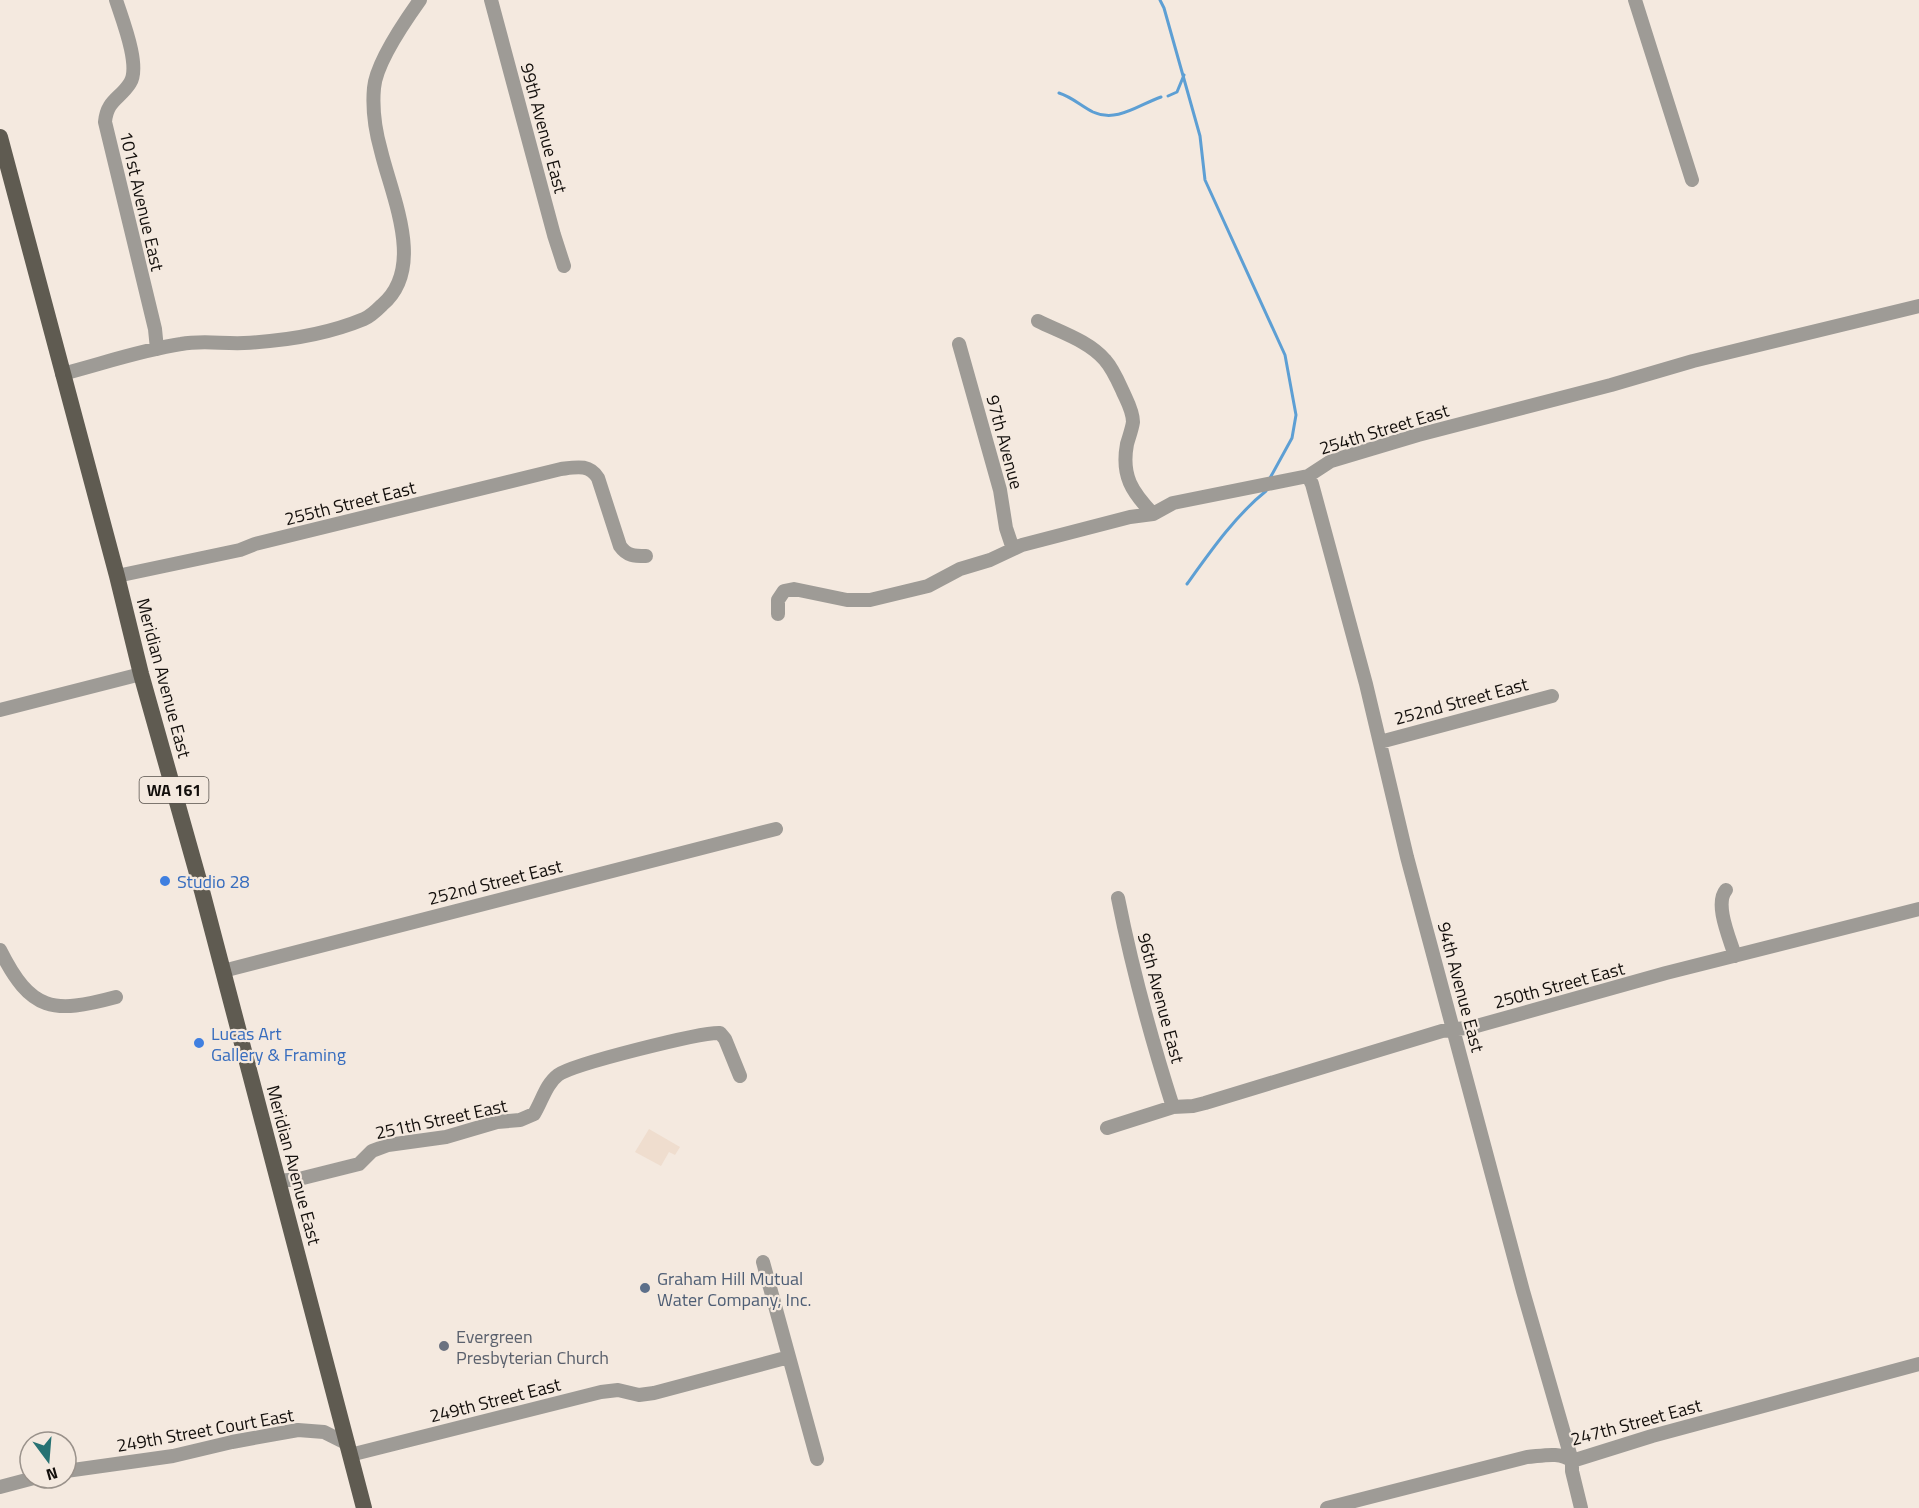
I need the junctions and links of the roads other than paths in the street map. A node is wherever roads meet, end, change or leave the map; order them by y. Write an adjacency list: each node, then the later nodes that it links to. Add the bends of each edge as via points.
1 (116, 0): 11 (street, 101st Avenue East, via 134,75 109,105 106,130)
2 (420, 0): 11 (street, via 379,69 374,85 374,120 399,216 404,253 402,277 393,294 367,318 325,330 276,340 182,343)
3 (491, 0): 7 (street, 99th Avenue East)
4 (1635, 0): 6 (street)
5 (0, 137): 12 (main road, Meridian Avenue East / WA 161)
6 (1692, 180)
7 (564, 266)
8 (1919, 306): 13 (street, 254th Street East, via 1693,361 1418,435 1331,461)
9 (1038, 321): 14 (street, via 1084,343 1107,361 1132,416 1127,473 1135,496)
10 (959, 344): 15 (street, 97th Avenue)
11 (158, 349): 12 (street)
12 (62, 374): 17 (main road, Meridian Avenue East / WA 161)
13 (1308, 476): 14 (street, 254th Street East, via 1173,503); 22 (street, 94th Avenue East)
14 (1153, 514): 15 (street, 254th Street East)
15 (1013, 549): 18 (street, 254th Street East, via 928,586 870,600 848,600 794,589 784,591 778,600)
16 (646, 556): 17 (street, 255th Street East, via 629,555 620,546 598,478 582,467)
17 (117, 576): 19 (main road, Meridian Avenue East / WA 161)
18 (778, 614)
19 (141, 674): 21 (street); 29 (main road, Meridian Avenue East / WA 161)
20 (1552, 696): 22 (street, 252nd Street East)
21 (0, 710)
22 (1380, 742): 31 (street, 94th Avenue East)
23 (776, 828): 29 (street, 252nd Street East)
24 (1726, 890): 28 (street, via 1721,907)
25 (1118, 898): 33 (street, 96th Avenue East)
26 (1919, 909): 28 (street, 250th Street East)
27 (0, 950): 30 (street, via 20,982 41,1002 68,1007)
28 (1735, 956): 31 (street, 250th Street East)
29 (224, 971): 35 (main road, Meridian Avenue East / WA 161)
30 (116, 997)
31 (1454, 1030): 33 (street, 250th Street East, via 1442,1030 1205,1103); 41 (street, 94th Avenue East)
32 (740, 1076): 35 (street, 251th Street East, via 720,1033 691,1037 560,1073 534,1114 520,1119 446,1137 388,1145 372,1151 359,1164)
33 (1173, 1107): 34 (street, 250th Street East)
34 (1107, 1128)
35 (278, 1181): 39 (main road, Meridian Avenue East / WA 161)
36 (763, 1262): 37 (street)
37 (789, 1357): 39 (street, 249th Street East, via 654,1393 639,1395 618,1390 584,1396); 40 (street)
38 (1919, 1364): 41 (street, 247th Street East)
39 (349, 1450): 42 (street, 249th Street Court East, via 324,1432 304,1430 174,1456); 45 (main road, Meridian Avenue East / WA 161)
40 (817, 1459)
41 (1572, 1461): 46 (street, 247th Street East, via 1566,1456 1527,1457); 47 (street, 94th Avenue East)
42 (78, 1469)
43 (18, 1482): 44 (street)
44 (0, 1487)
45 (364, 1508)
46 (1327, 1508)
47 (1581, 1508)

